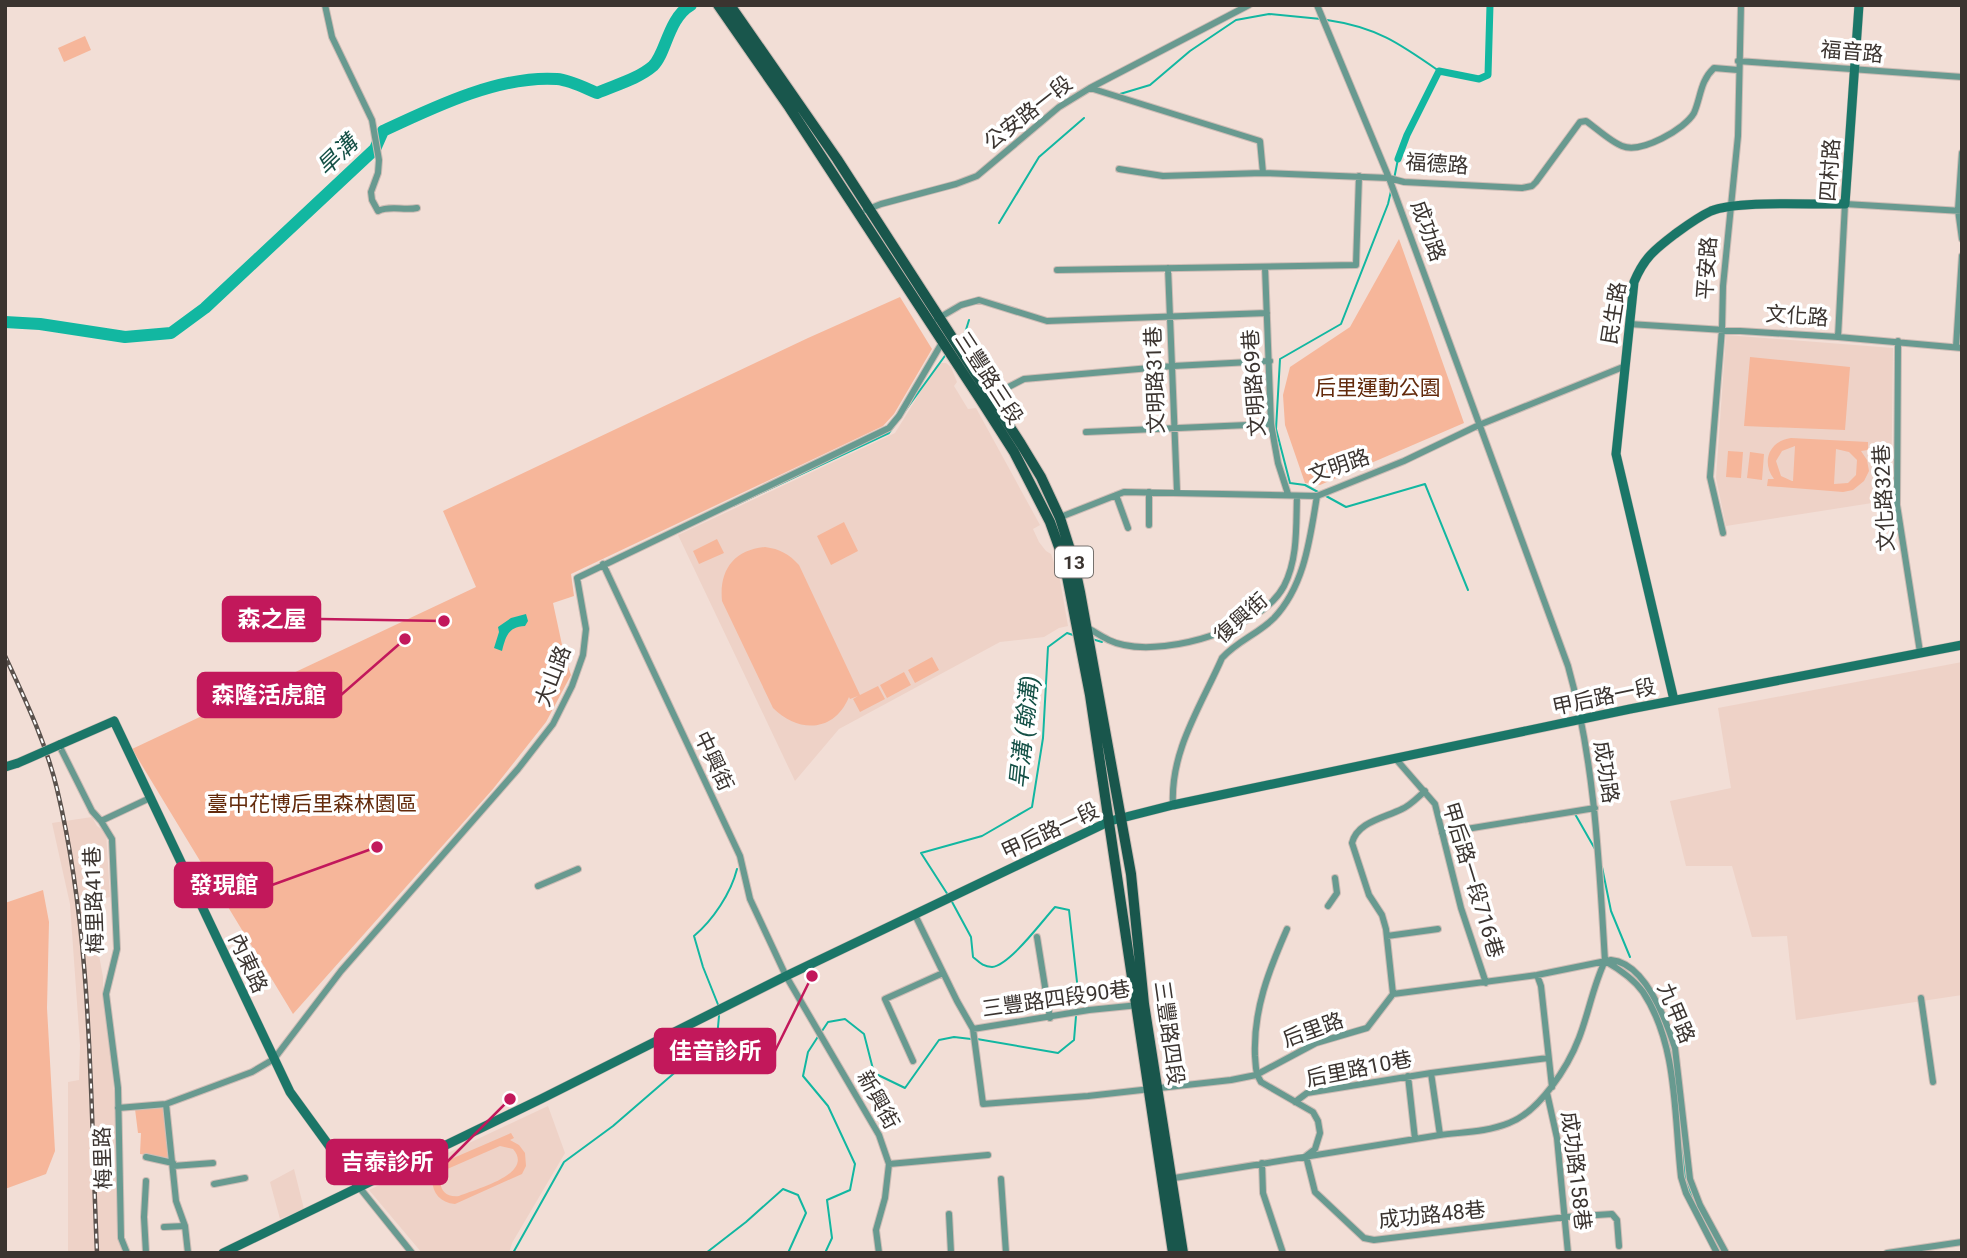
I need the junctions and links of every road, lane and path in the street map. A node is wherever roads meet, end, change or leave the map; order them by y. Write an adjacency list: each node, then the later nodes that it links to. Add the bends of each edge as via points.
1 (325, 5): 21 (street, via 332,37 372,121 379,160 372,200 378,211)
2 (718, 5): 8 (main road, 三豐路三段 / 13)
3 (730, 5): 8 (main road, 三豐路三段 / 13)
4 (1249, 5): 13 (street, 公安路一段)
5 (1317, 5): 18 (street, 成功路)
6 (1741, 5): 9 (street, 平安路)
7 (1859, 5): 10 (main road, 四村路)
8 (736, 21): 23 (main road, 三豐路三段 / 13)
9 (1738, 61): 10 (street, 福音路); 11 (street, 平安路)
10 (1854, 69): 12 (street, 福音路); 19 (main road, 四村路)
11 (1738, 71): 18 (street, 福德路, via 1714,68 1687,123 1642,146 1623,146 1586,121 1580,122 1532,186); 20 (street, 平安路)
12 (1962, 77)
13 (1090, 88): 16 (street, via 1260,141); 23 (street, 公安路一段, via 1059,107 977,176)
14 (1962, 153): 22 (street)
15 (1119, 169): 16 (street, 福德路, via 1163,177)
16 (1263, 173): 17 (street, 福德路)
17 (1359, 176): 18 (street, 福德路); 26 (street, via 1356,265)
18 (1389, 178): 43 (street, 成功路)
19 (1845, 204): 20 (main road, 民生路); 22 (street, 民生路); 34 (street, 四村路)
20 (1731, 206): 32 (main road, 民生路, via 1687,225 1643,261 1634,282); 33 (street, 平安路)
21 (417, 208)
22 (1960, 210): 24 (street)
23 (864, 211): 31 (main road, 三豐路三段 / 13)
24 (1962, 239)
25 (1962, 256): 37 (street)
26 (1265, 267): 27 (street); 29 (street, 文明路69巷)
27 (1168, 268): 28 (street); 30 (street, 文明路31巷)
28 (1057, 270)
29 (1267, 313): 30 (street); 38 (street, 文明路69巷)
30 (1170, 316): 31 (street, via 1047,321 979,300); 39 (street, 文明路31巷)
31 (934, 321): 35 (main road, 三豐路三段 / 13)
32 (1629, 324): 33 (street, 文化路); 40 (main road, 民生路)
33 (1722, 329): 34 (street, 文化路); 55 (street, 平安路, via 1710,477)
34 (1838, 337): 36 (street, 文化路)
35 (946, 339): 41 (main road, 三豐路三段 / 13); 56 (street, 大山路, via 889,428)
36 (1898, 341): 37 (street, 文化路); 59 (street, 文化路32巷, via 1897,505)
37 (1959, 347)
38 (1270, 361): 39 (street); 42 (street, 文明路69巷)
39 (1173, 366): 41 (street, via 1024,379); 44 (street, 文明路31巷)
40 (1623, 366): 43 (street, 文明路); 60 (main road, 民生路, via 1616,454)
41 (986, 399): 52 (main road, 三豐路三段 / 13, via 1041,477)
42 (1271, 424): 44 (street); 48 (street, 文明路69巷)
43 (1479, 425): 51 (street, 文明路); 61 (street, 成功路, via 1563,649)
44 (1174, 426): 45 (street); 46 (street, 文明路31巷)
45 (1086, 432)
46 (1177, 491): 47 (street, 文明路); 48 (street, 文明路)
47 (1149, 492): 49 (street, 文明路); 53 (street)
48 (1288, 494): 50 (street, 文明路)
49 (1116, 495): 52 (street, 文明路); 54 (street)
50 (1297, 496): 51 (street, 文明路); 57 (street, 復興街, via 1292,567 1283,588 1254,615 1188,643 1160,646 1126,646)
51 (1317, 496): 67 (street, 復興街, via 1304,567 1292,589 1274,618 1222,659 1184,737 1172,787)
52 (1055, 520): 57 (main road, 三豐路三段 / 13, via 1073,559)
53 (1149, 525)
54 (1128, 528)
55 (1723, 533)
56 (603, 564): 84 (street, 中興街, via 740,856 750,899); 92 (street, 大山路, via 577,578 586,629 583,655 552,724 519,769 341,971)
57 (1083, 628): 69 (main road, 三豐路三段 / 13)
58 (1962, 645): 59 (main road, 甲后路一段)
59 (1920, 652): 60 (main road, 甲后路一段)
60 (1674, 700): 61 (main road, 甲后路一段)
61 (1580, 721): 63 (main road, 甲后路一段); 68 (street, 成功路)
62 (59, 745): 64 (main road, bridge); 66 (main road, 內東路, via 114,721); 70 (street, 梅里路41巷, via 92,811)
63 (1395, 758): 65 (street, 甲后路一段716巷); 67 (main road, 甲后路一段)
64 (5, 767)
65 (1425, 791): 71 (street, 甲后路一段716巷, via 1435,804); 79 (street, via 1405,808 1354,835 1352,843)
66 (150, 798): 70 (street); 92 (main road, 內東路)
67 (1173, 805): 69 (main road, 甲后路一段)
68 (1595, 808): 71 (street); 81 (street, 成功路)
69 (1116, 819): 76 (main road, 甲后路一段); 88 (main road, 三豐路四段 / 13)
70 (102, 821): 103 (street, 梅里路41巷, via 112,839 117,949 106,994)
71 (1443, 833): 85 (street, 甲后路一段716巷)
72 (578, 869): 74 (street)
73 (1335, 878): 75 (street, via 1336,893)
74 (538, 886)
75 (1328, 906)
76 (915, 915): 82 (street); 84 (main road, 甲后路一段)
77 (1287, 929): 95 (street, via 1266,977 1259,1008 1254,1040)
78 (1438, 929): 79 (street)
79 (1387, 936): 86 (street)
80 (1037, 937): 89 (street)
81 (1605, 961): 83 (street); 98 (street, 成功路, via 1579,1038); 137 (street, 九甲路, via 1643,992 1661,1031 1671,1076 1681,1177); 138 (street, 九甲路, via 1616,960 1634,970 1668,1028 1675,1048 1690,1179)
82 (943, 973): 90 (street); 93 (street, via 885,999)
83 (1537, 975): 85 (street); 91 (street)
84 (786, 976): 111 (street, 新興街, via 879,1135); 118 (main road, 甲后路一段)
85 (1486, 983): 86 (street)
86 (1393, 994): 95 (street, 后里路, via 1367,1028 1316,1043)
87 (1921, 998): 97 (street)
88 (1140, 1005): 89 (street, 三豐路四段90巷); 99 (main road, 三豐路四段 / 13)
89 (1050, 1017): 90 (street, 三豐路四段90巷)
90 (973, 1029): 99 (street, 后里路, via 985,1105)
91 (1548, 1058): 94 (street, 后里路10巷); 98 (street)
92 (274, 1059): 102 (street, 梅里路, via 252,1072); 118 (main road, 內東路, via 290,1092)
93 (913, 1061)
94 (1431, 1073): 96 (street, 后里路10巷); 104 (street)
95 (1256, 1075): 99 (street, 后里路); 101 (street)
96 (1408, 1076): 101 (street, 后里路10巷, via 1307,1093); 105 (street)
97 (1933, 1082)
98 (1552, 1087): 100 (street, 成功路)
99 (1152, 1088): 115 (main road, 三豐路四段 / 13)
100 (1547, 1093): 104 (street, 成功路, via 1511,1123); 120 (street, 成功路158巷)
101 (1295, 1102): 107 (street, via 1313,1112 1318,1121 1315,1149)
102 (166, 1104): 103 (street, 梅里路); 112 (street)
103 (118, 1108): 125 (street, 梅里路, via 121,1238)
104 (1440, 1135): 105 (street, 成功路)
105 (1415, 1139): 107 (street, 成功路)
106 (988, 1155): 111 (street)
107 (1306, 1156): 110 (street, 成功路); 120 (street, 成功路48巷, via 1315,1192 1364,1238)
108 (146, 1157): 112 (street)
109 (213, 1163): 112 (street)
110 (1262, 1163): 115 (street, 成功路); 135 (street, via 1263,1193)
111 (889, 1164): 130 (street, 新興街, via 876,1230)
112 (173, 1165): 121 (street, via 176,1201)
113 (245, 1178): 117 (street)
114 (1001, 1179): 132 (street)
115 (1166, 1179): 133 (main road, 三豐路四段 / 13); 134 (main road, 三豐路四段 / 13)
116 (146, 1181): 126 (street)
117 (214, 1184)
118 (359, 1187): 128 (main road, 甲后路一段); 129 (street)
119 (949, 1214): 131 (street)
120 (1566, 1217): 124 (street, 成功路48巷, via 1612,1214 1617,1220); 136 (street, 成功路158巷)
121 (185, 1226): 122 (street); 127 (street)
122 (164, 1227)
123 (1962, 1242): 139 (street)
124 (1619, 1246)
125 (127, 1253)
126 (146, 1253)
127 (188, 1253)
128 (223, 1253)
129 (412, 1253)
130 (879, 1253)
131 (951, 1253)
132 (1006, 1253)
133 (1172, 1253)
134 (1183, 1253)
135 (1283, 1253)
136 (1568, 1253)
137 (1717, 1253)
138 (1726, 1253)
139 (1887, 1253)

